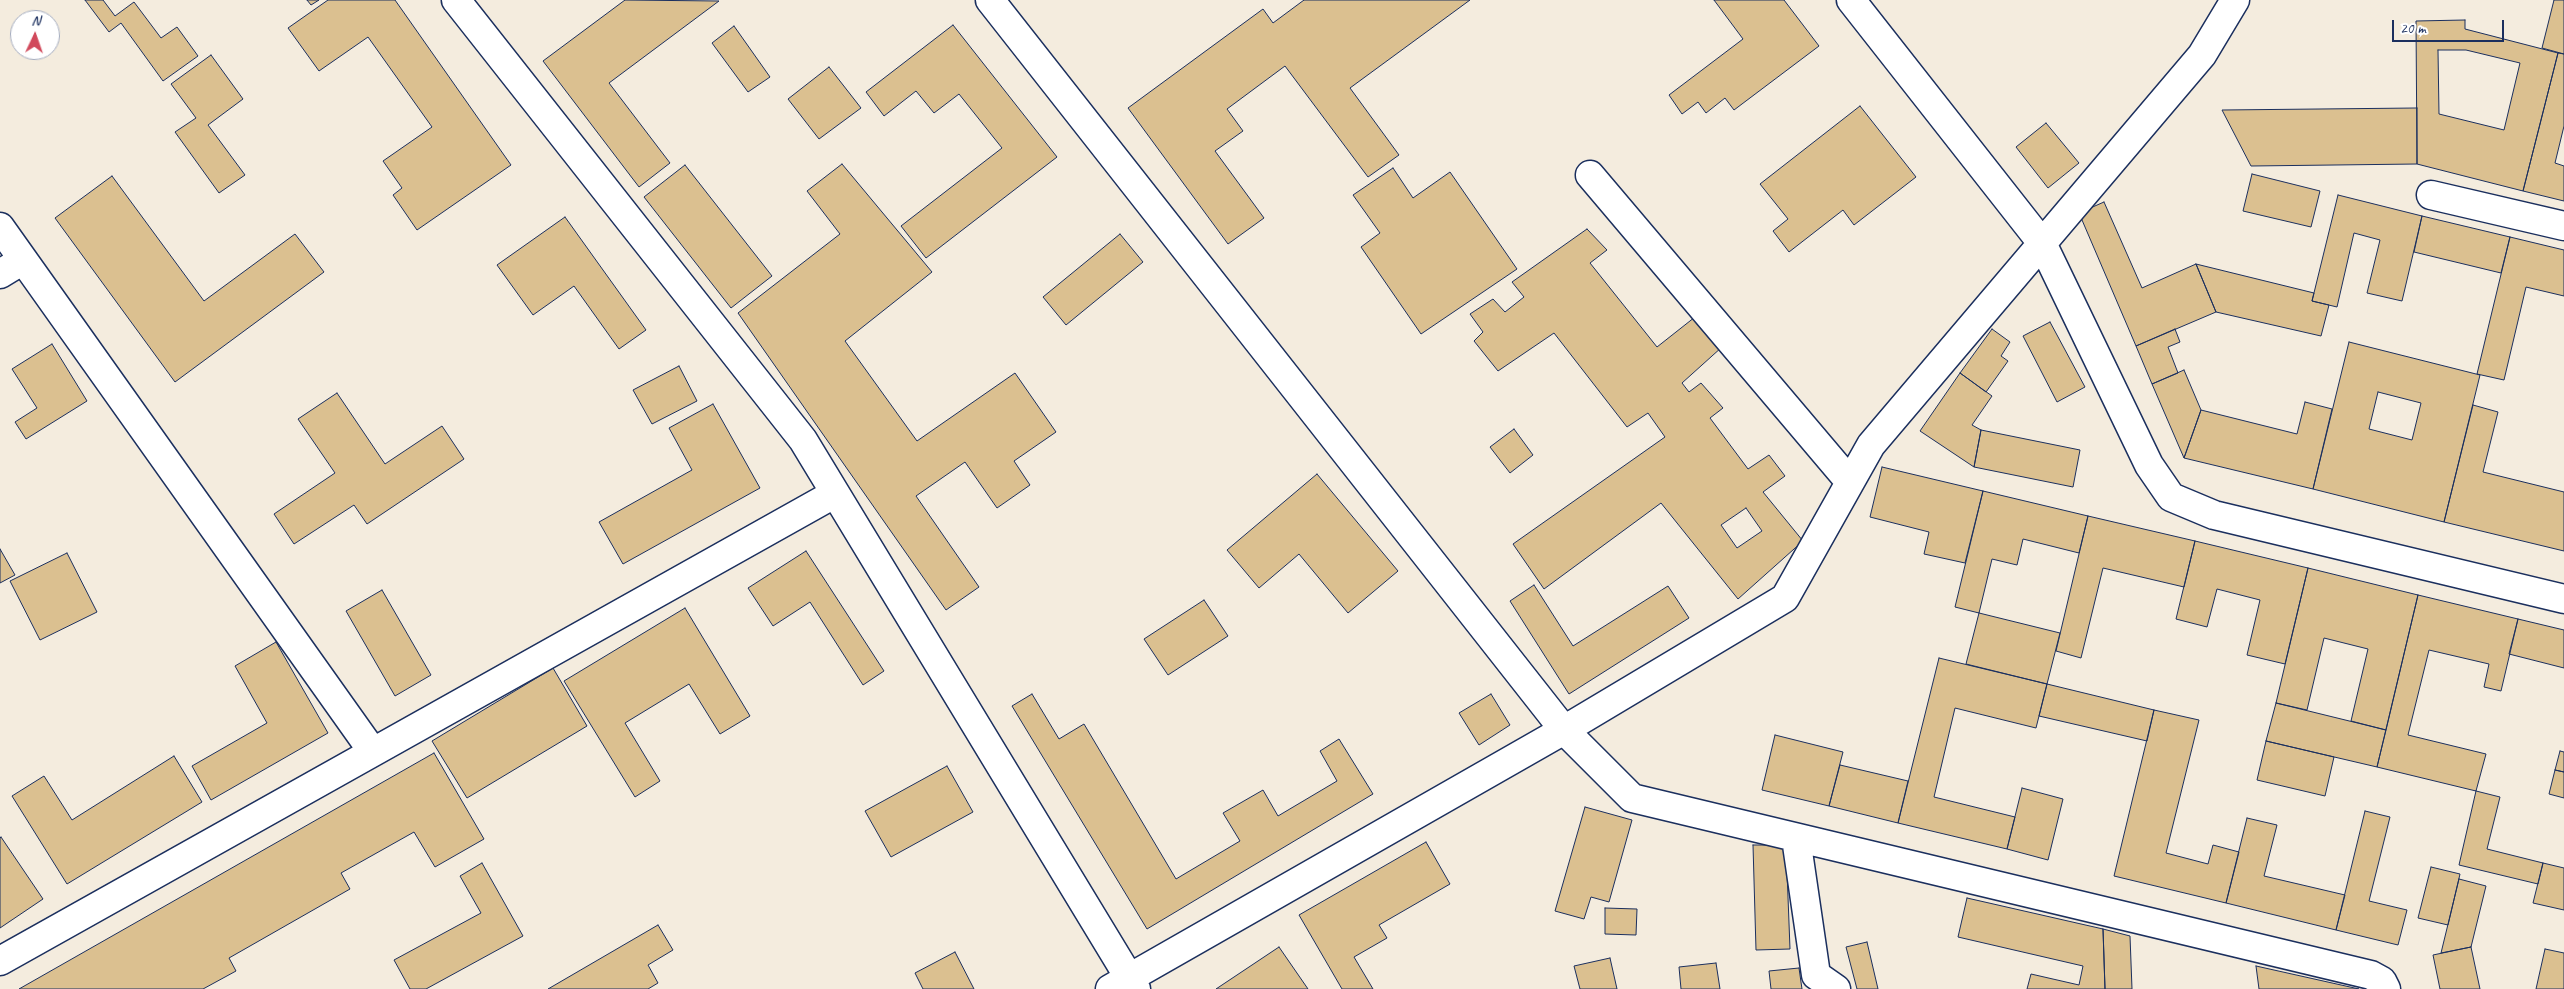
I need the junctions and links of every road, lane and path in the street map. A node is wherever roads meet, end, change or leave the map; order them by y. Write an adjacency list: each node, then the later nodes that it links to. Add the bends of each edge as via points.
1 (456, 0): 13 (street, via 803,440)
2 (990, 0): 15 (street)
3 (1851, 0): 9 (street)
4 (2235, 0): 9 (street, via 2202,54)
5 (1590, 175): 12 (street)
6 (2430, 195): 7 (street)
7 (2564, 226)
8 (0, 227): 10 (street)
9 (2042, 243): 12 (street, via 1871,445); 14 (street, via 2149,465 2171,497 2214,515)
10 (23, 260): 11 (street); 16 (street)
11 (0, 274)
12 (1850, 482): 15 (street, via 1785,598)
13 (834, 494): 16 (street); 19 (street)
14 (2564, 598)
15 (1564, 730): 17 (street, via 1632,798); 19 (street)
16 (373, 752): 18 (street)
17 (1796, 838): 20 (street, via 1816,975); 21 (street, via 2371,975 2382,981)
18 (0, 961)
19 (1125, 985)
20 (1836, 989)
21 (2386, 989)

